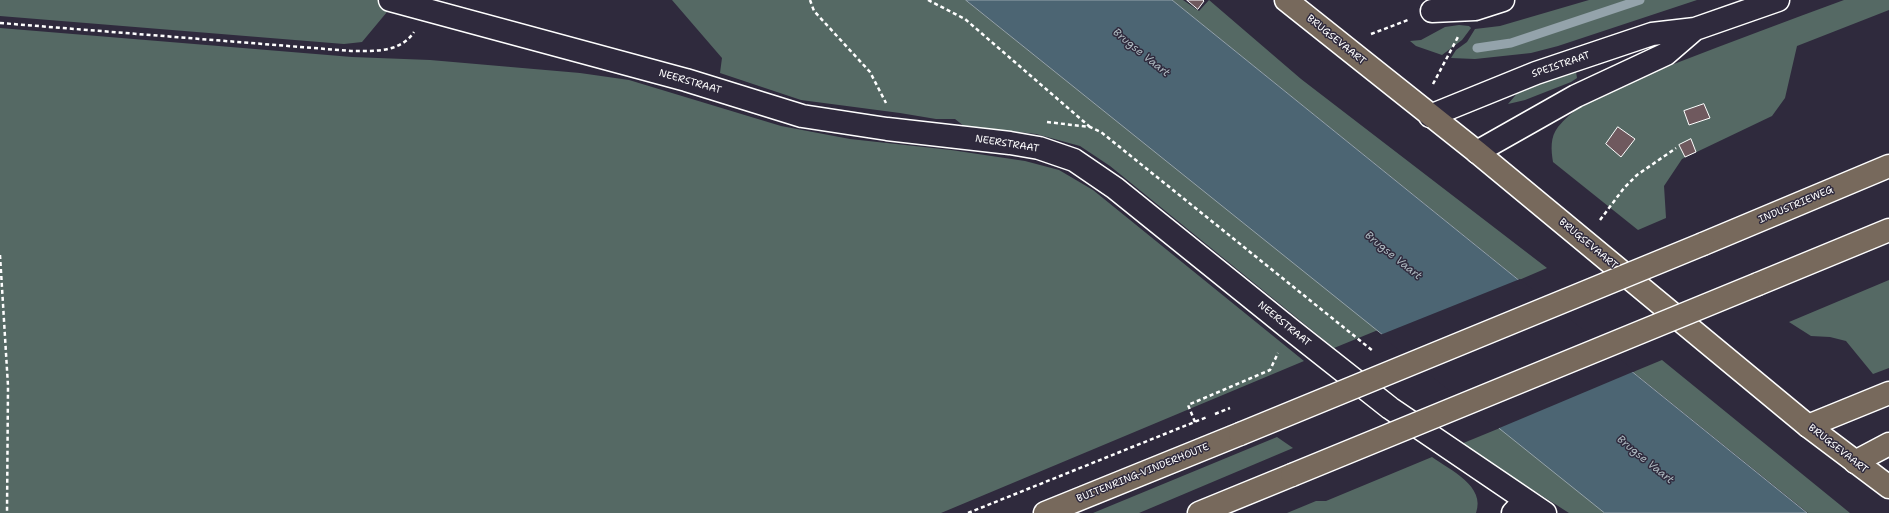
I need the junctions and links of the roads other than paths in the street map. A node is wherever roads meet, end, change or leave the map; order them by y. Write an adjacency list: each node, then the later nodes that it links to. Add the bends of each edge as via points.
1 (390, 0): 17 (street, NEERSTRAAT, via 686,80 802,116 1039,148 1074,160 1115,188 1290,330)
2 (1286, 0): 7 (main road, BRUGSEVAART)
3 (1503, 0): 5 (street, via 1474,9)
4 (1778, 0): 6 (street, SPEISTRAAT)
5 (1432, 11)
6 (1695, 30): 7 (street, SPEISTRAAT, via 1652,34); 8 (street, SPEISTRAAT, via 1666,54 1576,96)
7 (1426, 112): 8 (main road, BRUGSEVAART)
8 (1477, 152): 12 (main road, BRUGSEVAART)
9 (1889, 166): 13 (main road, INDUSTRIEWEG, bridge)
10 (1889, 230): 19 (main road, bridge)
11 (1889, 393): 12 (main road)
12 (1808, 426): 15 (main road, BRUGSEVAART)
13 (1240, 434): 18 (main road, BUITENRING-VINDERHOUTE)
14 (1889, 444): 15 (main road)
15 (1855, 462): 16 (main road, BRUGSEVAART)
16 (1889, 487)
17 (1519, 507): 20 (street, NEERSTRAAT)
18 (1046, 513)
19 (1199, 513)
20 (1545, 513)

